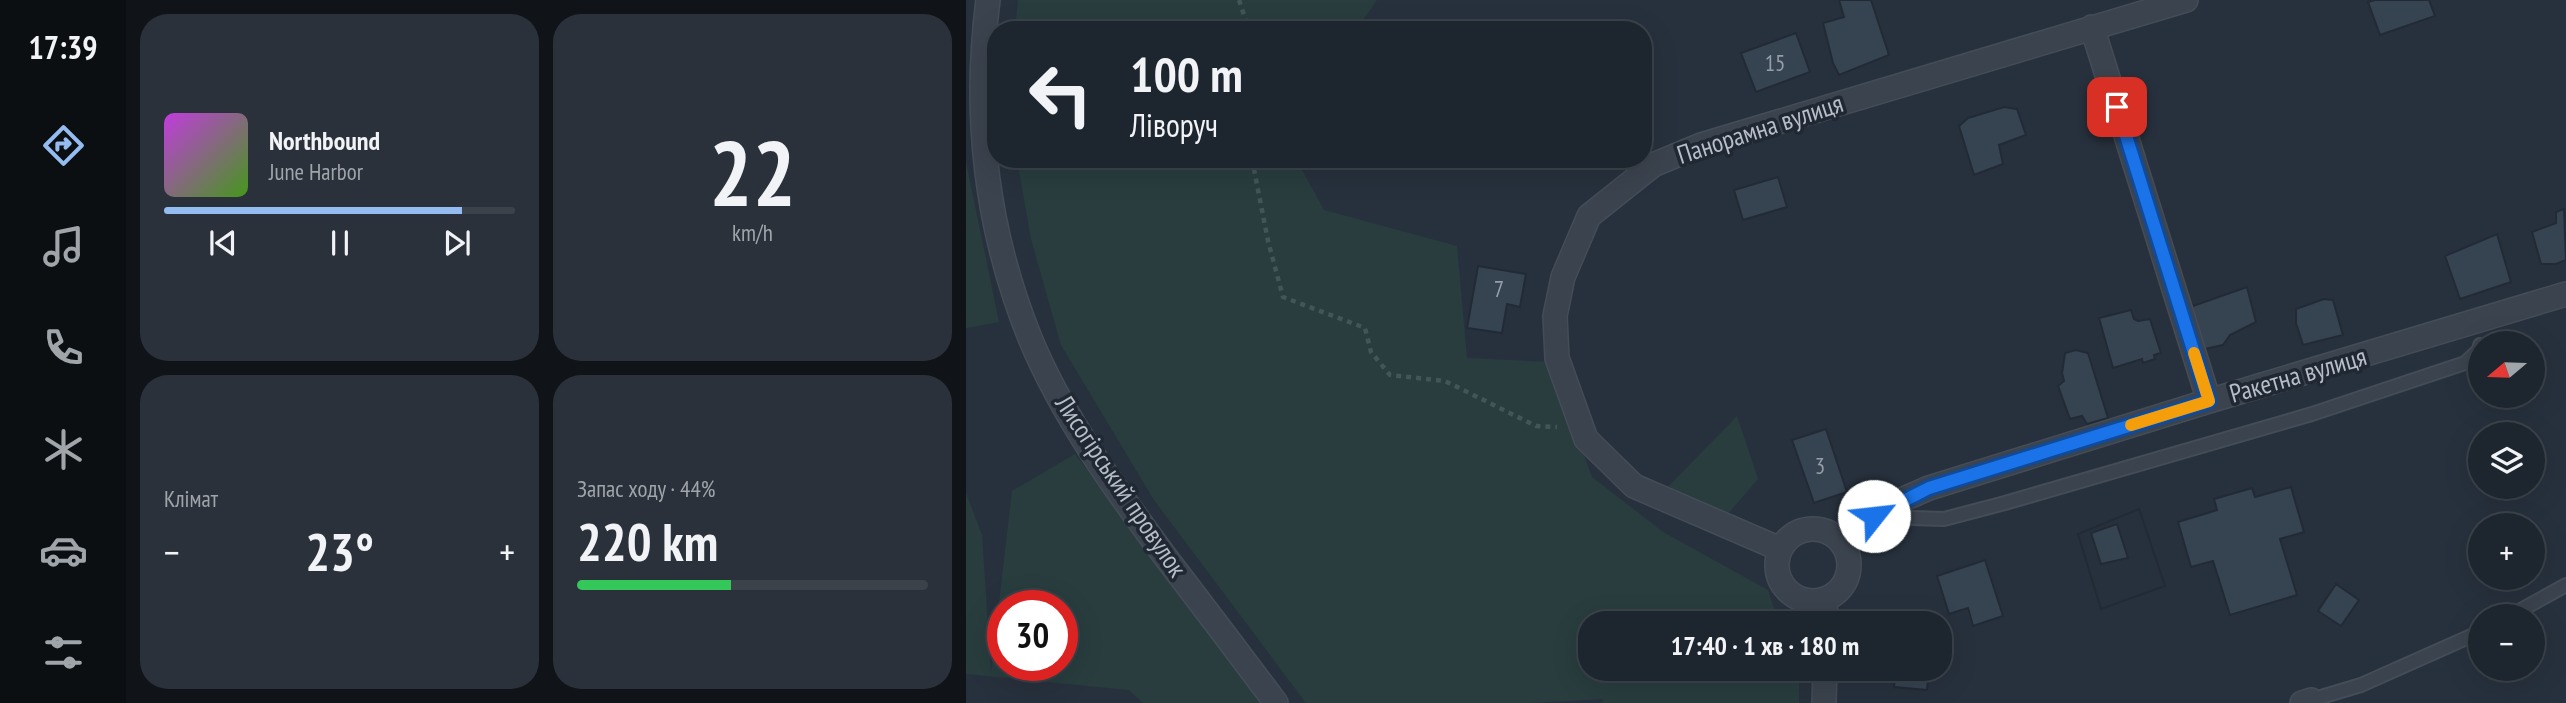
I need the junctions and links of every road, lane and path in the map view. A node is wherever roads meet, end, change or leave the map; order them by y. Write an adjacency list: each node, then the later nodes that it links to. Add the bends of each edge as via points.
1 (988, 0): 25 (street, Лисогірський провулок, via 980,111 986,170 996,228 1031,339 1100,465)
2 (1239, 0): 4 (path)
3 (2186, 0): 5 (street, Панорамна вулиця)
4 (1246, 21)
5 (2092, 27): 6 (street, Панорамна вулиця, via 1701,145); 13 (street)
6 (1652, 166)
7 (1254, 168): 14 (path, via 1283,298 1365,328 1371,352 1390,375 1445,382 1536,426)
8 (1649, 168): 14 (street, Панорамна вулиця, via 1589,216 1563,277 1555,316 1557,358)
9 (2566, 295): 10 (street, Ракетна вулиця)
10 (2486, 319): 11 (lane); 13 (street, Ракетна вулиця)
11 (2483, 331)
12 (2468, 360): 15 (lane, via 2312,414 1944,519)
13 (2209, 401): 15 (street, Ракетна вулиця, via 1929,488)
14 (1582, 428): 17 (street, Панорамна вулиця, via 1586,439 1634,486)
15 (1874, 516): 16 (street, Ракетна вулиця)
16 (1838, 538): 17 (street, via 1806,529); 19 (street, via 1849,557 1847,578)
17 (1780, 549): 19 (street, via 1777,569 1789,593 1806,601)
18 (2566, 585): 20 (lane)
19 (1825, 600): 21 (street)
20 (2532, 604)
21 (1825, 611)
22 (2468, 637): 24 (lane, via 2361,685)
23 (1825, 681): 26 (street)
24 (2309, 702)
25 (1276, 703)
26 (1824, 703)

